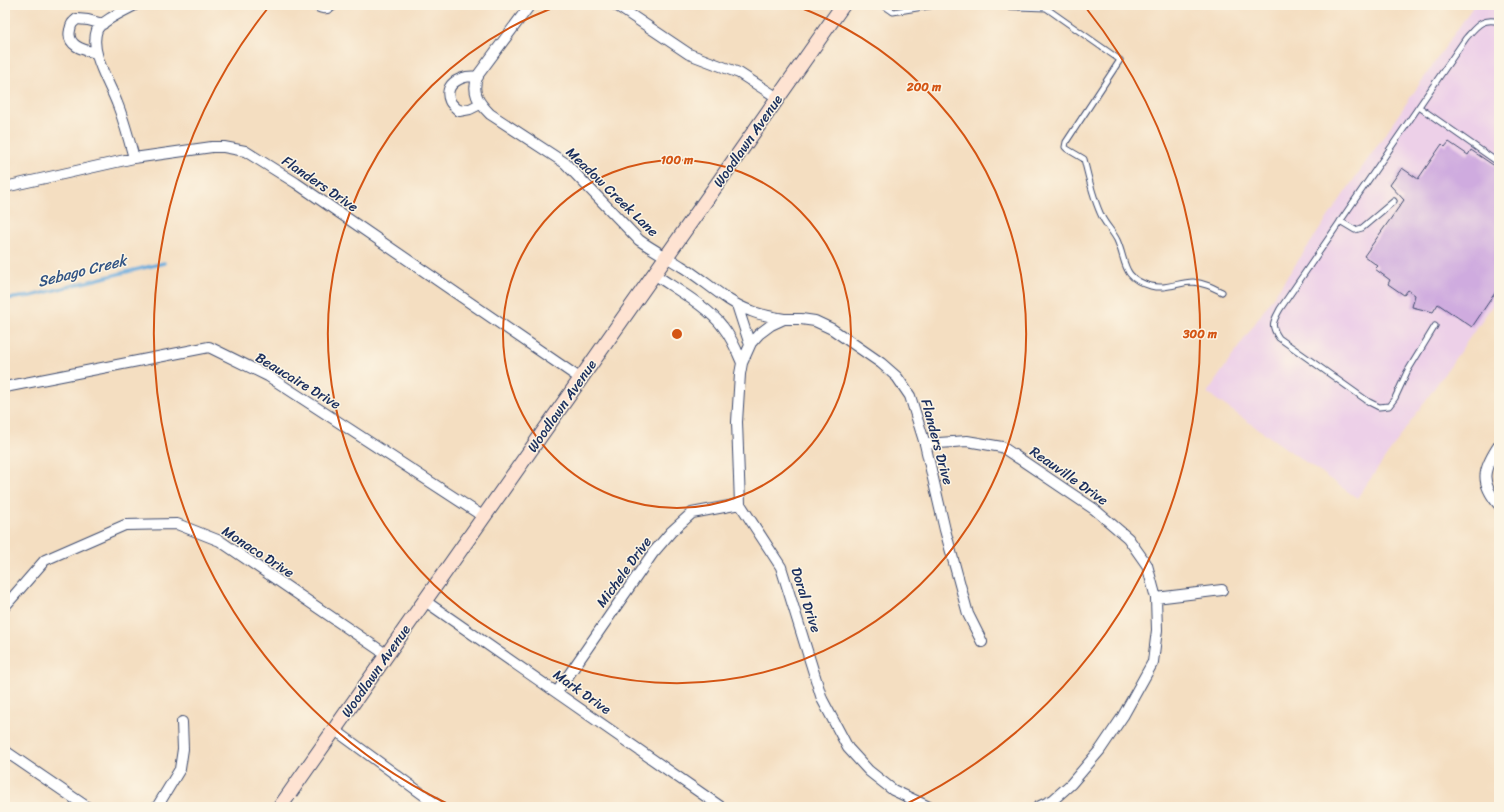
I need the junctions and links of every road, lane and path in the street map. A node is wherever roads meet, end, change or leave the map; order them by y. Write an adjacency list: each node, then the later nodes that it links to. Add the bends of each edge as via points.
1 (135, 5): 11 (street)
2 (316, 5): 3 (street, via 322,9)
3 (333, 5)
4 (530, 5): 13 (street)
5 (616, 5): 14 (street, via 688,54 739,73)
6 (843, 5): 14 (street, Woodlawn Avenue)
7 (935, 5): 9 (lane, via 893,12)
8 (970, 5): 24 (lane, via 1046,8 1120,60 1065,147 1084,159 1094,199 1117,240 1126,268 1132,276 1152,286 1204,283)
9 (887, 6)
10 (1499, 22): 16 (lane, via 1485,21 1478,25 1466,38)
11 (103, 24): 12 (street, via 97,30); 12 (street, via 77,19 72,23 68,36 71,42)
12 (96, 53): 17 (street, via 117,103)
13 (478, 77): 15 (street, via 475,89); 15 (street, via 460,77 452,84 448,93 450,102 459,110 470,109)
14 (778, 98): 22 (street, Woodlawn Avenue)
15 (480, 104): 22 (street, Meadow Creek Lane, via 490,114 565,163 639,240)
16 (1419, 107): 18 (lane); 21 (lane)
17 (134, 158): 19 (street, Flanders Drive); 30 (street, Flanders Drive, via 212,147 245,151 302,187)
18 (1499, 163)
19 (5, 187)
20 (1394, 201): 21 (lane, via 1362,228 1355,230)
21 (1340, 221): 27 (lane, via 1280,308 1273,329 1279,338 1379,407 1389,406 1395,398 1407,372)
22 (666, 258): 23 (street, Woodlawn Avenue); 25 (street, Flanders Drive, via 682,266)
23 (654, 274): 29 (street, via 709,312 723,327); 30 (street, Woodlawn Avenue)
24 (1222, 292)
25 (737, 305): 26 (street, Flanders Drive, via 768,317); 28 (street)
26 (784, 319): 28 (street, Flanders Drive, via 759,334); 32 (street, Flanders Drive, via 815,321 832,329 897,377 910,396)
27 (1435, 326)
28 (750, 345): 29 (street, Flanders Drive)
29 (742, 363): 34 (street, via 737,422)
30 (581, 379): 36 (street, Woodlawn Avenue)
31 (5, 387): 36 (street, Beaucaire Drive, via 209,347 268,376)
32 (925, 444): 38 (street, Reauville Drive, via 967,441 1002,447 1094,509 1128,538 1146,565); 41 (street, Flanders Drive, via 968,614)
33 (1499, 445): 35 (street, via 1486,468 1485,484)
34 (740, 504): 43 (street, Michele Drive, via 692,513 671,532 653,553); 52 (street, Doral Drive, via 781,567 822,699 848,748 869,771 893,790)
35 (1499, 505)
36 (484, 517): 39 (street, Woodlawn Avenue)
37 (1222, 590): 38 (street)
38 (1156, 598): 53 (street, Reauville Drive, via 1157,630 1153,662 1124,716 1071,784 1053,800)
39 (425, 601): 42 (street, Woodlawn Avenue); 43 (street, Mark Drive)
40 (5, 606): 42 (street, Monaco Drive, via 45,560 125,525 177,524 220,541)
41 (982, 642)
42 (387, 655): 45 (street, Woodlawn Avenue)
43 (557, 692): 51 (street, Mark Drive)
44 (182, 722): 48 (street, via 183,749 180,770)
45 (335, 730): 49 (street, Woodlawn Avenue); 50 (street)
46 (5, 751): 47 (street)
47 (87, 807)
48 (157, 807)
49 (280, 807)
50 (440, 807)
51 (721, 807)
52 (928, 807)
53 (1038, 807)

